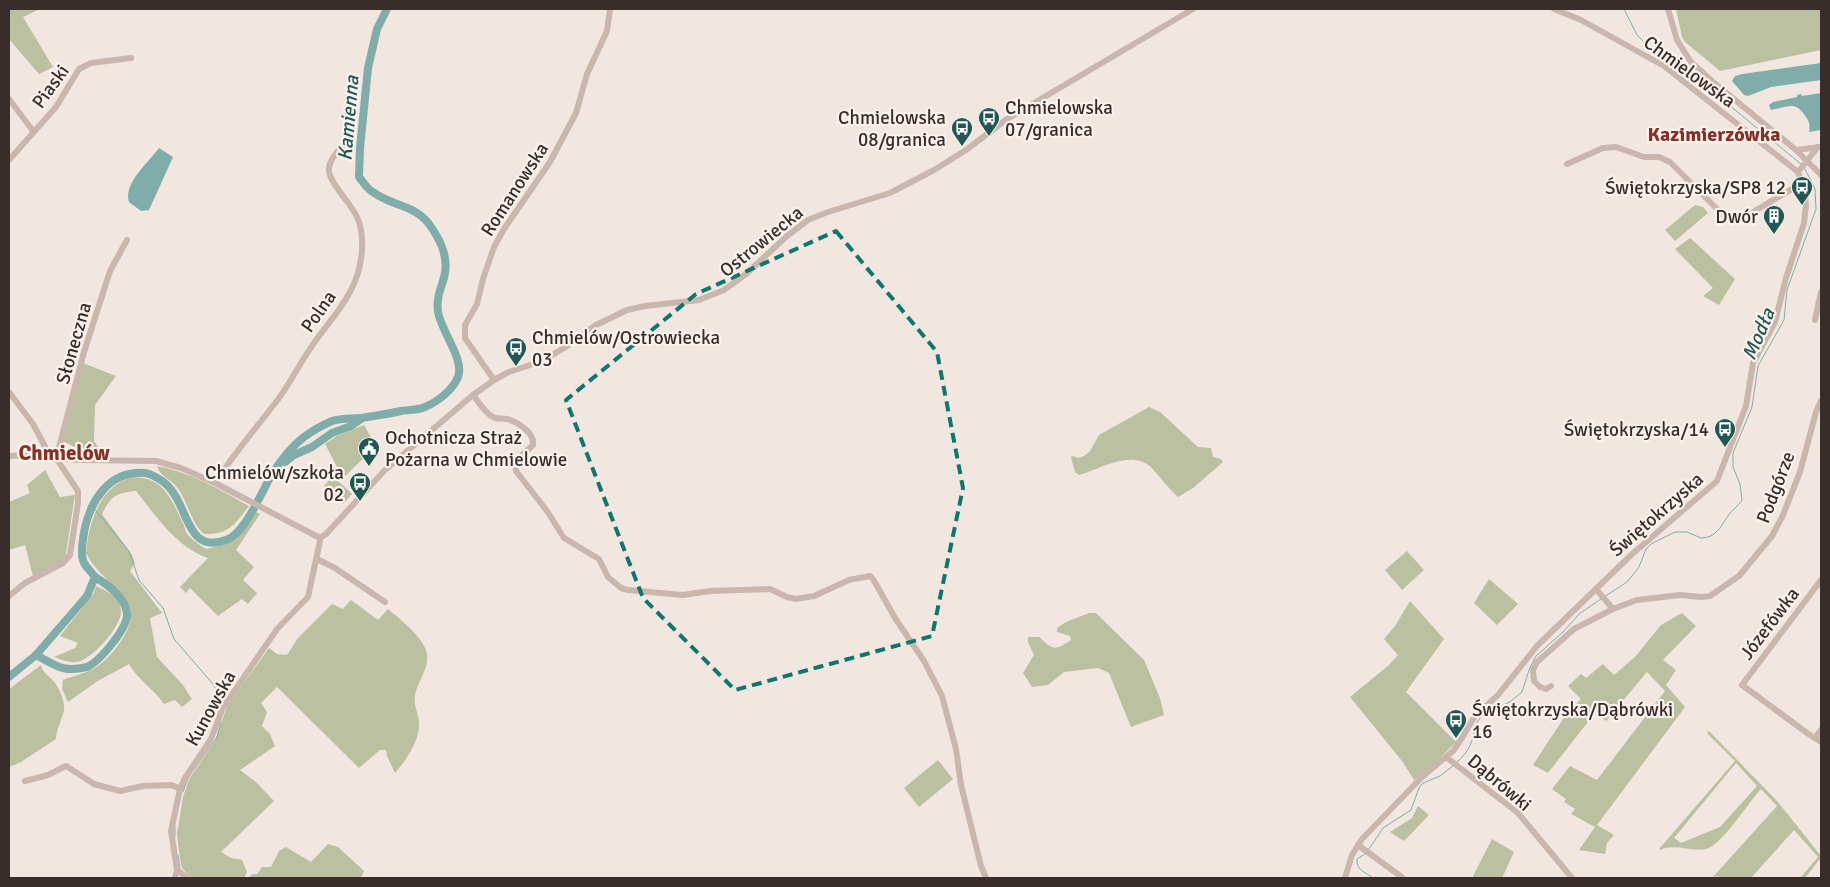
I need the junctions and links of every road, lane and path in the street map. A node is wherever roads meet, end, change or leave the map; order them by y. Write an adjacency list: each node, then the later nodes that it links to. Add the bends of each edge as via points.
1 (610, 9): 19 (street, Romanowska, via 607,31 588,74 576,113 550,162 494,247 477,304 465,326 465,338)
2 (1193, 9): 19 (street, Ostrowiecka, via 1007,118 934,170 890,193 808,220 746,274 715,294 699,300 627,310 596,325 542,361)
3 (1554, 9): 13 (street, Chmielowska, via 1664,66)
4 (1668, 9): 10 (street, via 1677,40 1691,62)
5 (131, 58): 7 (street, Piaski, via 84,66 56,107)
6 (9, 99): 7 (street)
7 (33, 131): 11 (street, Piaski)
8 (345, 143): 26 (street, Polna, via 333,157 329,171 330,178 360,223 362,251 357,277 342,305 281,395)
9 (1820, 147): 10 (street); 13 (street)
10 (1796, 150): 13 (street)
11 (9, 160)
12 (1567, 164): 15 (street, via 1603,148 1616,147 1659,157 1670,162 1727,219 1734,222)
13 (1803, 166): 14 (street); 15 (street, Świętokrzyska)
14 (1821, 175)
15 (1802, 183): 30 (street, Świętokrzyska, via 1806,205 1804,223 1774,322 1753,363 1746,406 1717,481 1635,551)
16 (128, 240): 25 (street, Słoneczna, via 110,271 84,352)
17 (1821, 292): 18 (street)
18 (1815, 320)
19 (494, 380): 21 (street, Ostrowiecka)
20 (9, 392): 23 (street, via 33,424)
21 (473, 395): 27 (street, Ostrowiecka, via 385,470); 46 (street, via 494,418 506,419 531,435 533,445 517,460 516,471 564,538 598,559 608,577 621,588 683,595 770,589 796,599 870,576 924,661 942,696)
22 (1821, 401): 33 (street, Podgórze, via 1800,472 1783,515 1772,536 1739,576 1710,596 1645,599)
23 (48, 452): 24 (street, via 40,456); 25 (street)
24 (9, 456)
25 (56, 458): 26 (street, via 156,462 181,468); 31 (street, via 78,491 70,555 63,564 25,583)
26 (216, 483): 27 (street)
27 (320, 538): 28 (street, Kunowska)
28 (317, 559): 32 (street); 38 (street, Kunowska, via 308,597 277,629 225,705 211,739)
29 (1821, 580): 36 (street, Józefówka, via 1742,685)
30 (1597, 591): 33 (street); 37 (street, Świętokrzyska, via 1542,640 1498,695 1474,716)
31 (9, 596)
32 (385, 602)
33 (1612, 609): 34 (street, Podgórze, via 1574,628 1537,662 1533,670 1534,681 1546,689)
34 (1551, 686)
35 (1821, 730): 36 (street)
36 (1818, 740)
37 (1449, 759): 42 (street, Świętokrzyska, via 1422,777); 49 (street, Dąbrówki, via 1518,813)
38 (185, 778): 40 (street); 41 (street, Kunowska)
39 (24, 781): 40 (street, via 46,776 66,766 94,784 120,792 143,786)
40 (172, 785): 41 (street)
41 (180, 789): 43 (street, Kunowska, via 171,831)
42 (1358, 845): 47 (street, Świętokrzyska); 48 (street)
43 (177, 870): 44 (street, Kunowska); 45 (street)
44 (175, 878)
45 (188, 878)
46 (986, 878)
47 (1345, 878)
48 (1403, 878)
49 (1572, 878)

